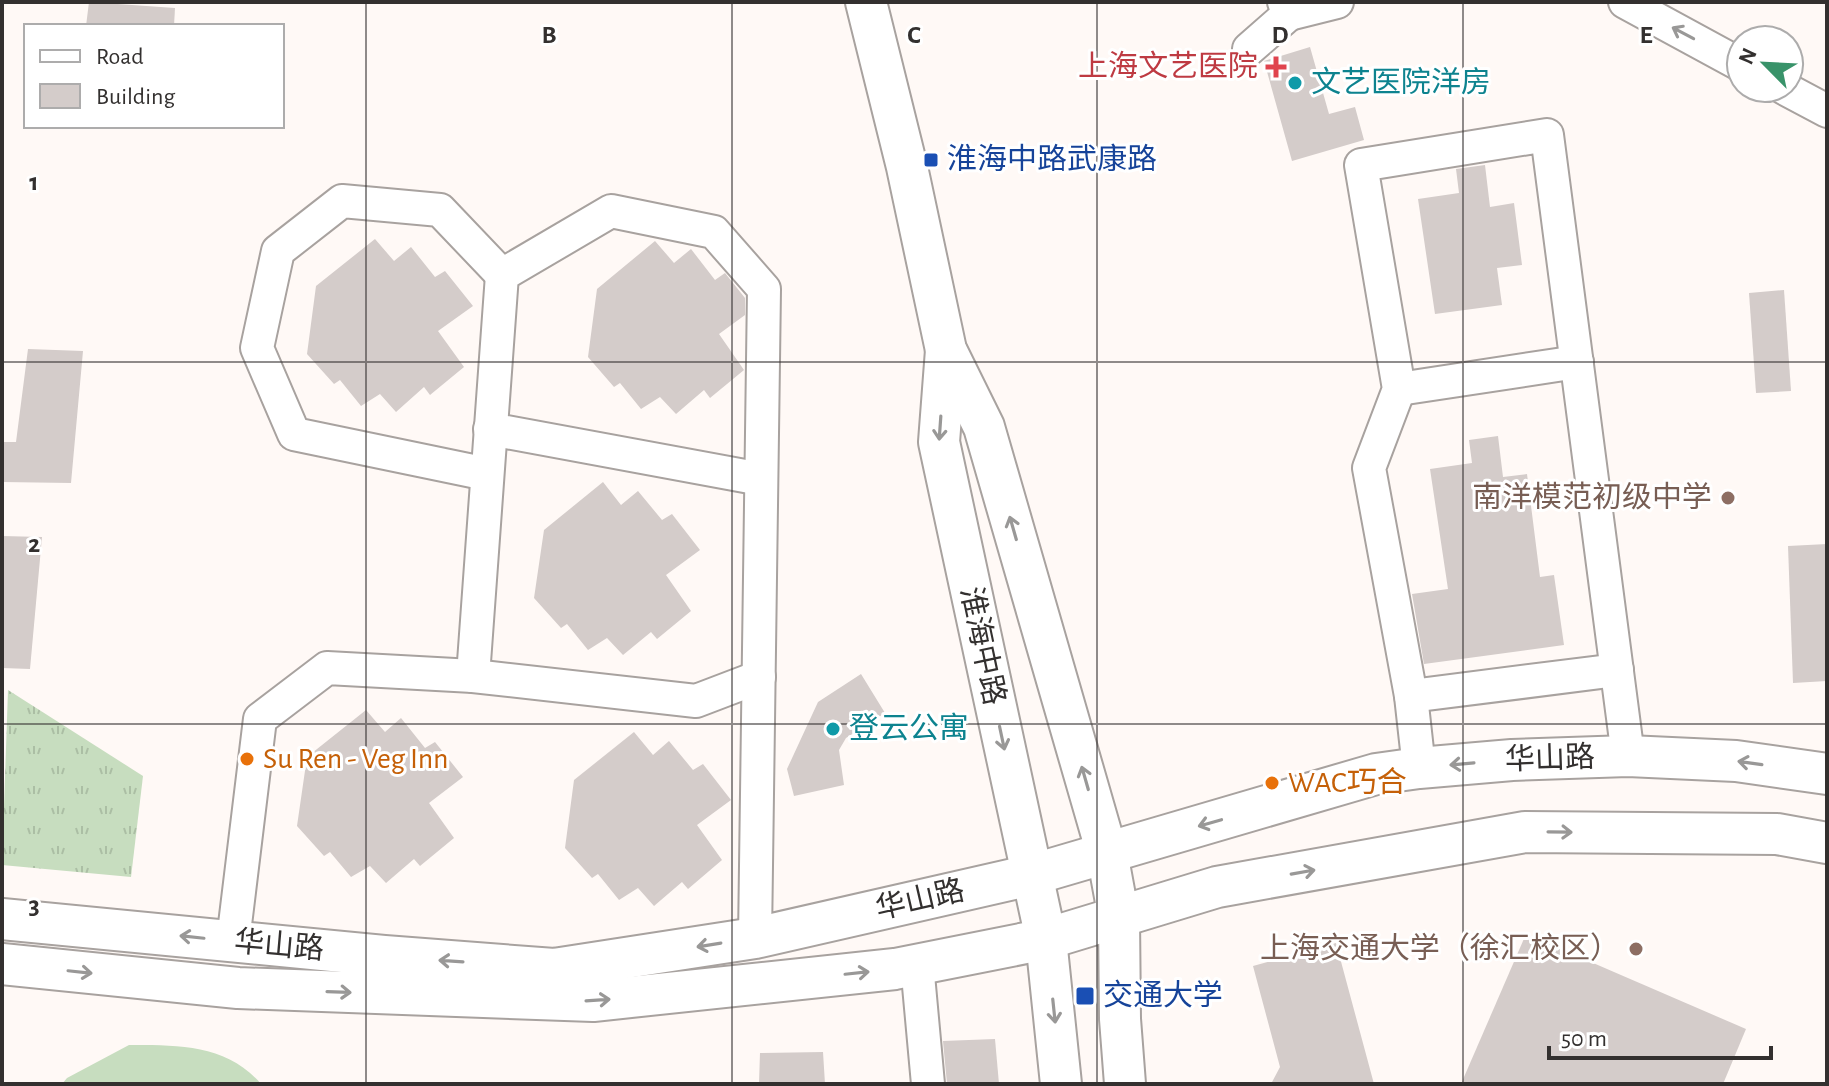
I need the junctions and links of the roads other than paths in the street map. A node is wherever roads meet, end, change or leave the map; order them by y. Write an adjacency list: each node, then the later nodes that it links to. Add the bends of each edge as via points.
1 (866, 2): 10 (main road, 淮海中路)
2 (1337, 2): 4 (street)
3 (1625, 2): 6 (street, one-way to 3)
4 (1286, 8): 5 (street)
5 (1249, 49)
6 (1725, 56)
7 (1805, 99): 8 (street)
8 (1827, 111)
9 (502, 275): 13 (street); 14 (street, via 440,210 342,201 278,251 257,348 294,434); 15 (street, via 611,211 714,232 764,289)
10 (946, 350): 24 (main road, 淮海中路, one-way to 10, via 984,427); 25 (main road, 淮海中路, one-way to 25, via 939,442)
11 (1577, 362): 12 (street); 12 (street, via 1547,135 1361,165); 16 (street)
12 (1399, 389): 19 (street, via 1369,468)
13 (490, 429): 14 (street); 15 (street)
14 (487, 474): 17 (street)
15 (761, 479): 18 (street)
16 (1617, 670): 19 (street); 20 (street)
17 (473, 676): 18 (street, via 696,701); 30 (street, via 327,668 260,719)
18 (759, 677): 28 (street)
19 (1411, 696): 21 (street)
20 (1628, 756): 21 (main road, 华山路, one-way to 21); 22 (main road, 华山路, one-way to 20, via 1736,761)
21 (1419, 768): 24 (main road, 华山路, one-way to 24, via 1376,774)
22 (1827, 774)
23 (1827, 843): 26 (main road, 华山路, one-way to 23, via 1217,887 1525,832 1777,834)
24 (1107, 853): 25 (main road, 华山路); 26 (main road, 淮海中路)
25 (1031, 875): 28 (main road, 华山路); 29 (main road, 淮海中路)
26 (1119, 918): 29 (main road, 华山路); 35 (main road, 淮海中路)
27 (2, 919): 30 (main road, 华山路, one-way to 27)
28 (755, 938): 30 (main road, 华山路, one-way to 30, via 554,969)
29 (1046, 939): 32 (main road, 华山路); 34 (main road, 淮海中路, one-way to 34)
30 (233, 941)
31 (2, 964): 32 (main road, 华山路, one-way to 32, via 238,988 593,1001)
32 (917, 964): 33 (street)
33 (928, 1084)
34 (1061, 1084)
35 (1125, 1084)

